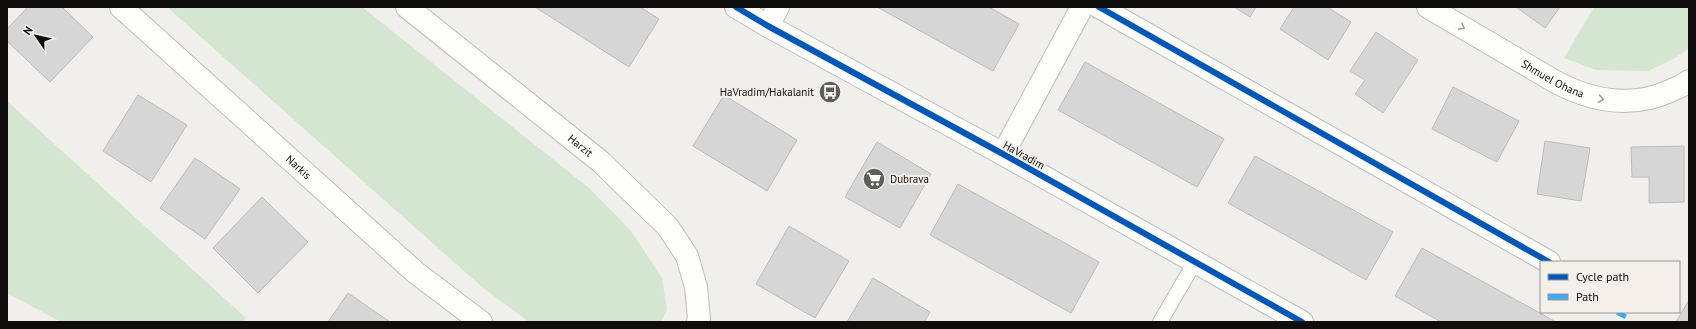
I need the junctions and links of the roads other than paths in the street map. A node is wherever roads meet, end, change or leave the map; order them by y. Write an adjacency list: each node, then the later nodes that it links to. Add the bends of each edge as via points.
1 (121, 7): 14 (street, Narkis, via 415,272)
2 (407, 7): 13 (street, Harzit, via 601,162 668,227 687,256 696,287)
3 (736, 7): 8 (street, HaVradim)
4 (778, 7): 8 (street)
5 (1082, 7): 10 (street)
6 (1099, 7): 11 (street)
7 (1428, 7): 9 (street, Shmuel Ohana, one-way to 9, via 1554,81 1589,97 1622,101 1655,98)
8 (768, 26): 10 (street, HaVradim)
9 (1689, 82)
10 (1003, 154): 12 (street, HaVradim)
11 (1548, 261)
12 (1195, 262): 15 (lane); 16 (street, HaVradim)
13 (700, 321)
14 (481, 322)
15 (1160, 322)
16 (1302, 322)

